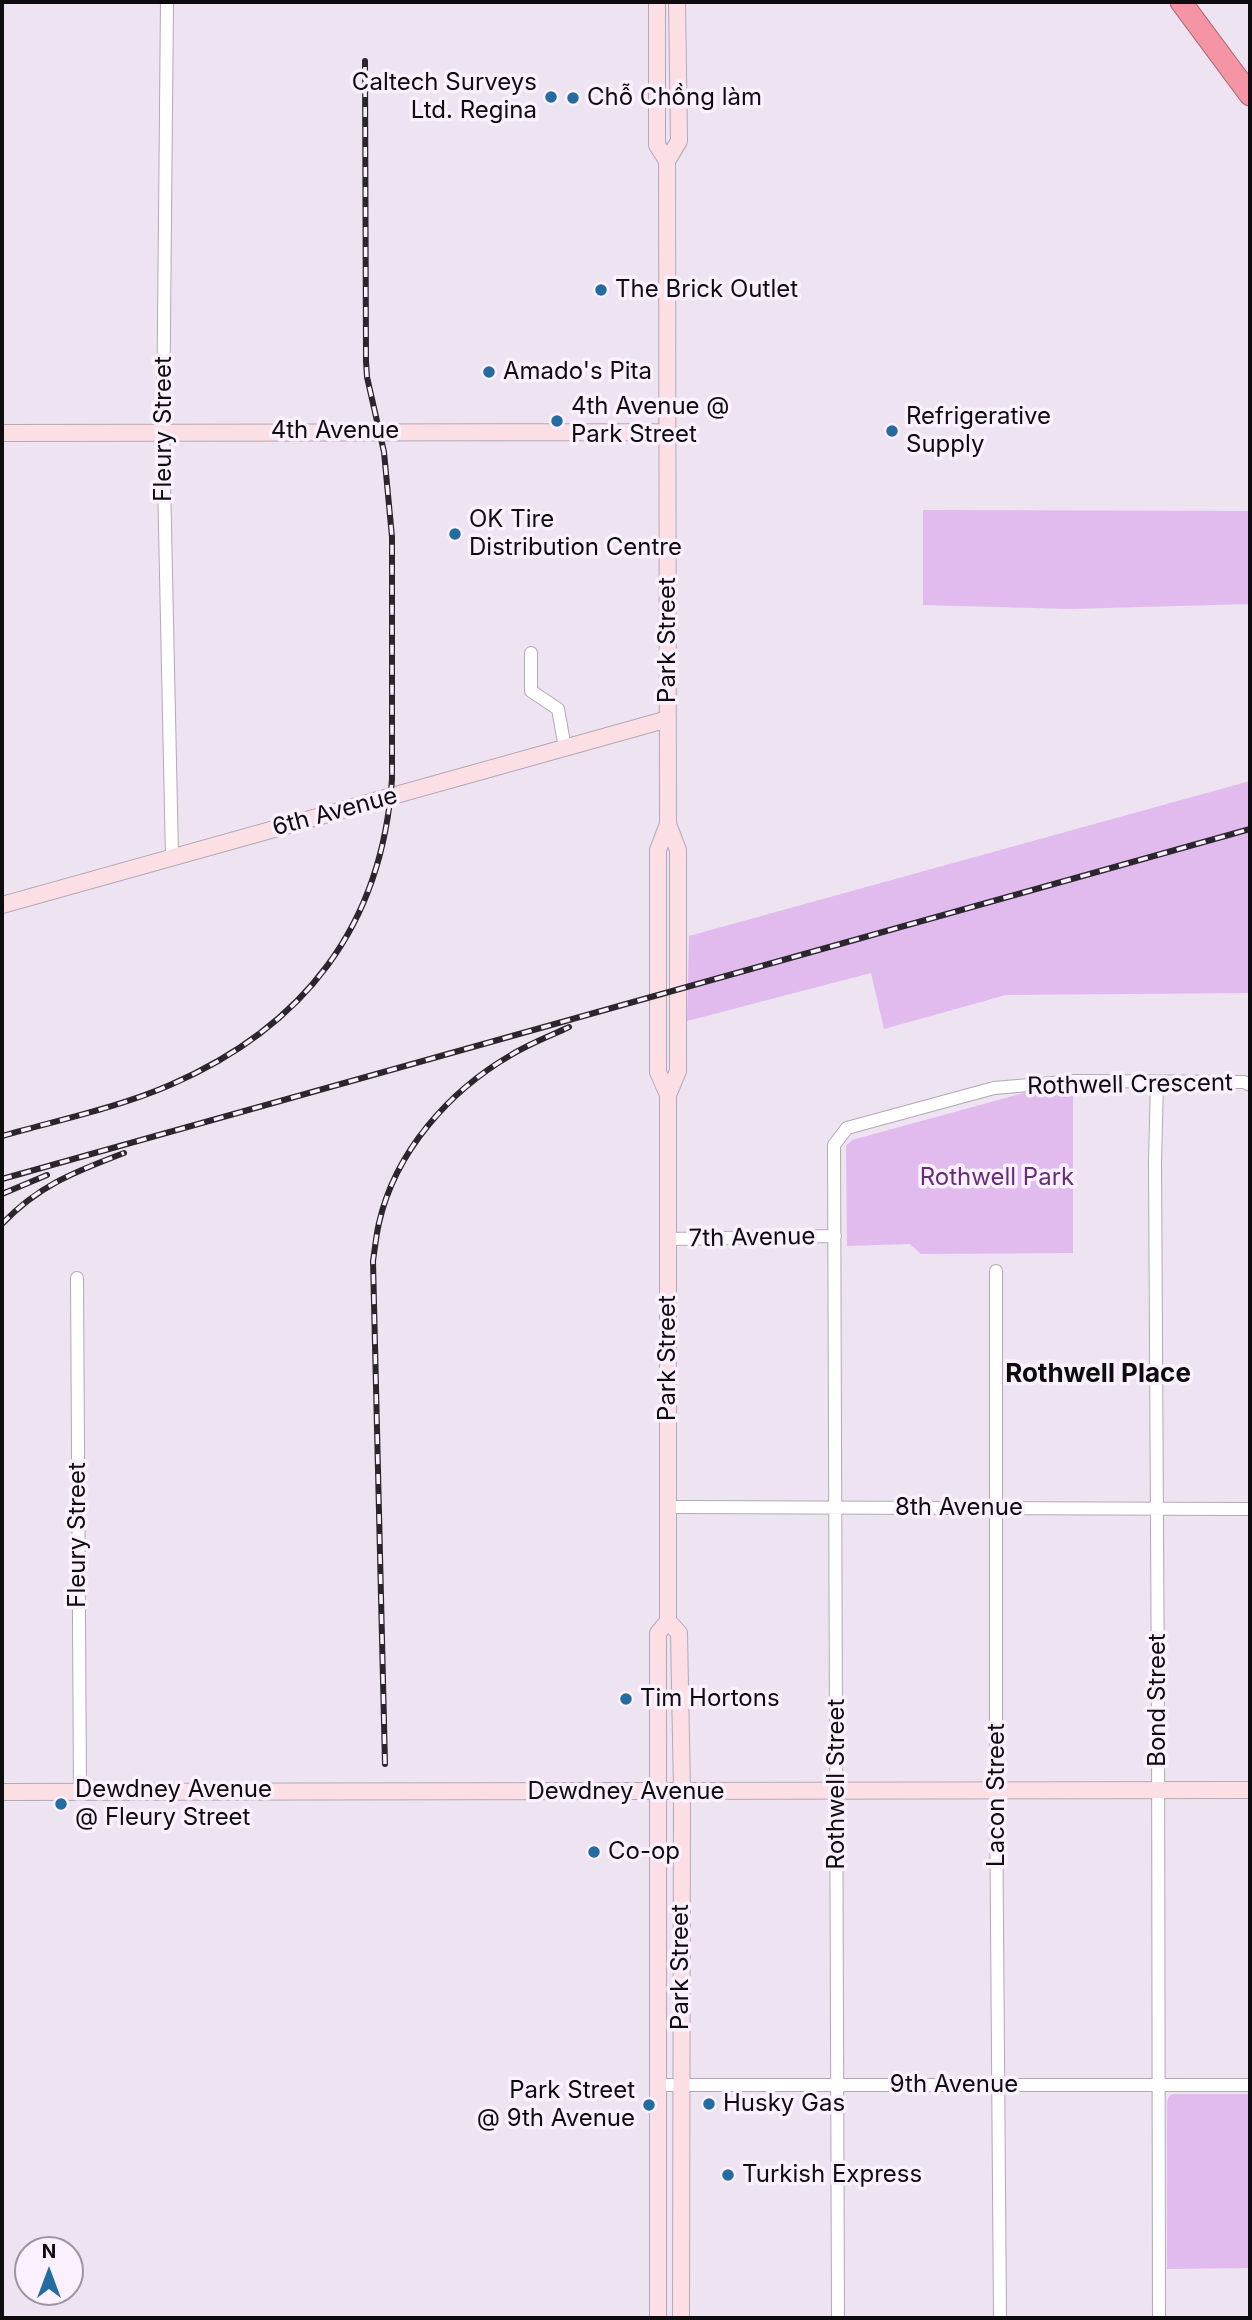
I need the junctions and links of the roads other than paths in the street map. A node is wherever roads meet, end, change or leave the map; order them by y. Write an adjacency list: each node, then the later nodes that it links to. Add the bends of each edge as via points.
1 (167, 2): 7 (street, Fleury Street)
2 (657, 2): 6 (main road, Park Street, via 657,145)
3 (677, 2): 6 (main road, Park Street, via 679,141)
4 (1181, 2): 5 (highway)
5 (1250, 95)
6 (667, 161): 8 (main road, Park Street)
7 (163, 432): 8 (main road, 4th Avenue); 9 (main road, 4th Avenue); 13 (street, Fleury Street)
8 (668, 432): 11 (main road, Park Street)
9 (2, 433)
10 (531, 653): 12 (street, via 531,691 558,709)
11 (668, 719): 12 (main road, 6th Avenue); 18 (main road, Park Street, via 668,824 678,850 678,1071 668,1095)
12 (565, 748): 13 (main road, 6th Avenue)
13 (172, 857): 14 (main road, 6th Avenue)
14 (2, 905)
15 (1157, 1082): 16 (street, Rothwell Crescent); 17 (street, Rothwell Crescent, via 1076,1081 994,1088 847,1128 834,1145); 25 (street, Bond Street)
16 (1250, 1085)
17 (835, 1237): 18 (street, 7th Avenue); 19 (street, Rothwell Crescent)
18 (668, 1239): 22 (main road, Park Street)
19 (835, 1250): 23 (street, Rothwell Street)
20 (996, 1271): 24 (street, Lacon Street)
21 (77, 1278): 33 (street, Fleury Street)
22 (668, 1507): 23 (street, 8th Avenue); 27 (main road, Park Street)
23 (837, 1507): 24 (street, 8th Avenue); 30 (street, Rothwell Street)
24 (997, 1507): 25 (street, 8th Avenue); 31 (street, Lacon Street)
25 (1157, 1509): 26 (street, 8th Avenue); 28 (street, Bond Street)
26 (1250, 1509)
27 (668, 1621): 34 (main road, Park Street, via 658,1633); 35 (main road, Park Street, via 680,1633)
28 (1158, 1790): 29 (main road, Dewdney Avenue); 31 (main road, Dewdney Avenue); 40 (street, Bond Street)
29 (1250, 1790)
30 (837, 1791): 31 (main road, Dewdney Avenue); 35 (main road, Dewdney Avenue); 38 (street, Rothwell Street)
31 (996, 1791): 39 (street, Lacon Street)
32 (2, 1792): 33 (main road, Dewdney Avenue)
33 (80, 1792): 34 (main road, Dewdney Avenue)
34 (657, 1792): 35 (main road, Dewdney Avenue); 36 (main road, Park Street)
35 (682, 1792): 37 (main road, Park Street)
36 (657, 2085): 37 (street, 9th Avenue); 42 (main road, Park Street)
37 (681, 2085): 38 (street, 9th Avenue); 43 (main road, Park Street)
38 (838, 2085): 39 (street, 9th Avenue); 44 (street, Rothwell Street)
39 (998, 2085): 40 (street, 9th Avenue); 45 (street, Lacon Street)
40 (1158, 2085): 41 (street, 9th Avenue); 46 (street, Bond Street)
41 (1250, 2085)
42 (658, 2318)
43 (681, 2318)
44 (838, 2318)
45 (1000, 2318)
46 (1159, 2318)

